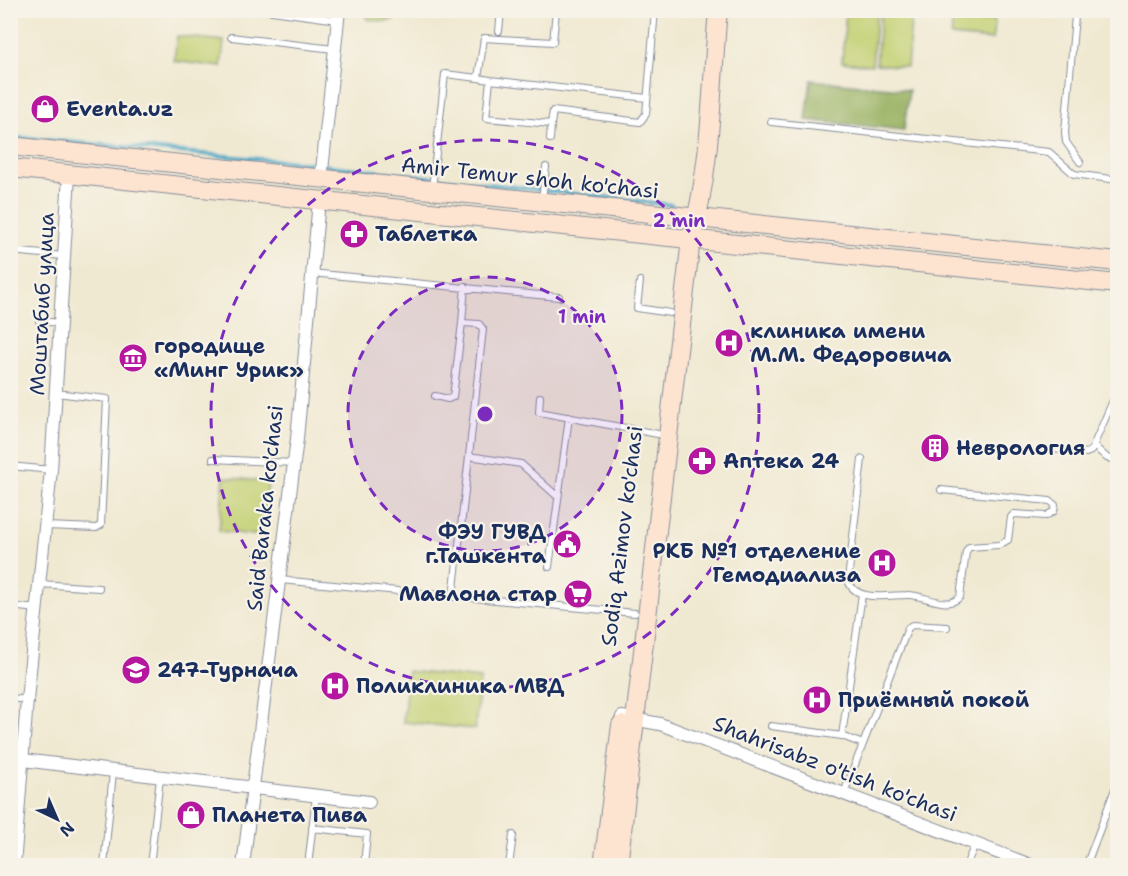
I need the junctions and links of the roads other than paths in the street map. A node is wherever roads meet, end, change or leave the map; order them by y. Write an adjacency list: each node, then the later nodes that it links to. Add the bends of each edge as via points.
1 (265, 10): 8 (lane)
2 (501, 10): 9 (lane)
3 (556, 10): 12 (lane, via 553,42 484,38)
4 (655, 10): 14 (lane)
5 (718, 10): 29 (main road)
6 (730, 10): 29 (main road)
7 (1079, 10): 20 (lane, via 1075,16 1065,132 1066,142)
8 (338, 15): 11 (street, Said Baraka ko'chasi)
9 (499, 31)
10 (231, 37): 11 (lane)
11 (334, 49): 24 (street, Said Baraka ko'chasi)
12 (478, 78): 13 (lane); 26 (lane, via 445,74)
13 (489, 80): 14 (lane); 16 (lane, via 486,118)
14 (647, 98): 16 (lane, via 646,114 640,122 553,111)
15 (771, 122): 25 (lane, via 1049,152 1074,174)
16 (551, 124): 17 (lane)
17 (550, 139)
18 (10, 146): 19 (main road, Amir Temur shoh ko'chasi)
19 (72, 153): 23 (main road); 24 (main road, Amir Temur shoh ko'chasi)
20 (1080, 162)
21 (546, 167): 27 (lane)
22 (10, 168): 23 (main road)
23 (69, 175): 28 (main road); 32 (street, Моштабиб улица)
24 (321, 180): 26 (main road, Amir Temur shoh ko'chasi); 28 (main road, Said Baraka ko'chasi)
25 (1118, 180)
26 (433, 182): 27 (main road, Amir Temur shoh ko'chasi)
27 (542, 194): 29 (main road, Amir Temur shoh ko'chasi)
28 (318, 201): 30 (main road); 34 (street, Said Baraka ko'chasi)
29 (702, 218): 30 (main road); 33 (main road, Amir Temur shoh ko'chasi)
30 (685, 239): 36 (main road); 39 (main road, Sodiq Azimov ko'chasi); 69 (main road, Sodiq Azimov ko'chasi)
31 (10, 251): 32 (lane)
32 (64, 256): 41 (street, Моштабиб улица)
33 (1118, 262)
34 (310, 273): 37 (lane); 55 (street, Said Baraka ko'chasi)
35 (640, 281): 39 (lane, via 637,308)
36 (1118, 284)
37 (465, 286): 38 (lane); 42 (lane)
38 (559, 297)
39 (670, 313): 48 (main road, Sodiq Azimov ko'chasi)
40 (39, 321): 41 (lane)
41 (60, 323): 44 (street, Моштабиб улица)
42 (462, 323): 45 (lane, via 453,397); 51 (lane, via 479,324 483,329)
43 (1118, 380): 49 (lane)
44 (56, 393): 57 (street, Моштабиб улица); 60 (lane, via 107,399 101,525)
45 (435, 396)
46 (540, 396): 47 (lane, via 539,412)
47 (569, 417): 48 (lane); 59 (lane)
48 (658, 434): 69 (main road, Sodiq Azimov ko'chasi)
49 (1094, 446): 50 (lane, via 1086,453); 54 (lane, via 1107,458)
50 (1054, 449)
51 (469, 456): 59 (lane, via 521,464); 66 (lane)
52 (213, 459): 55 (lane)
53 (862, 459): 65 (lane, via 848,580)
54 (1118, 460)
55 (294, 463): 62 (street, Said Baraka ko'chasi)
56 (10, 466): 57 (lane)
57 (51, 470): 60 (street, Моштабиб улица)
58 (941, 490): 65 (lane, via 1050,501 1055,505 1054,511 1046,516 1014,514 1008,540 1003,543 969,547 960,597 955,602)
59 (558, 497): 61 (lane)
60 (46, 526): 63 (street, Моштабиб улица)
61 (549, 567)
62 (280, 580): 66 (lane); 81 (street, Said Baraka ko'chasi)
63 (40, 584): 64 (lane); 68 (street, Моштабиб улица)
64 (99, 588)
65 (862, 594): 75 (lane)
66 (453, 597): 69 (lane)
67 (10, 606): 68 (lane)
68 (37, 609): 72 (street, Моштабиб улица)
69 (641, 613): 73 (main road, Sodiq Azimov ko'chasi)
70 (946, 627): 76 (lane, via 908,628)
71 (10, 698): 72 (lane)
72 (27, 700): 77 (street, Моштабиб улица)
73 (628, 717): 82 (street, Shahrisabz o'tish ko'chasi, via 660,724); 96 (main road, Sodiq Azimov ko'chasi); 97 (main road, Sodiq Azimov ko'chasi)
74 (771, 726): 75 (lane)
75 (842, 736): 76 (lane)
76 (863, 744): 82 (lane)
77 (23, 760): 78 (street); 89 (street, Моштабиб улица)
78 (113, 772): 79 (street); 90 (lane)
79 (160, 778): 81 (street); 91 (lane)
80 (1118, 782): 88 (lane)
81 (254, 789): 83 (street); 92 (street, Said Baraka ko'chasi)
82 (844, 793): 87 (street, Shahrisabz o'tish ko'chasi)
83 (316, 796): 84 (street); 85 (lane)
84 (369, 802)
85 (312, 828): 93 (lane); 94 (lane, via 367,834)
86 (513, 835): 95 (lane)
87 (975, 843): 98 (lane); 99 (street, Shahrisabz o'tish ko'chasi)
88 (1087, 865)
89 (14, 866)
90 (104, 866)
91 (150, 866)
92 (243, 866)
93 (308, 866)
94 (364, 866)
95 (509, 866)
96 (603, 866)
97 (618, 866)
98 (966, 866)
99 (1033, 866)

